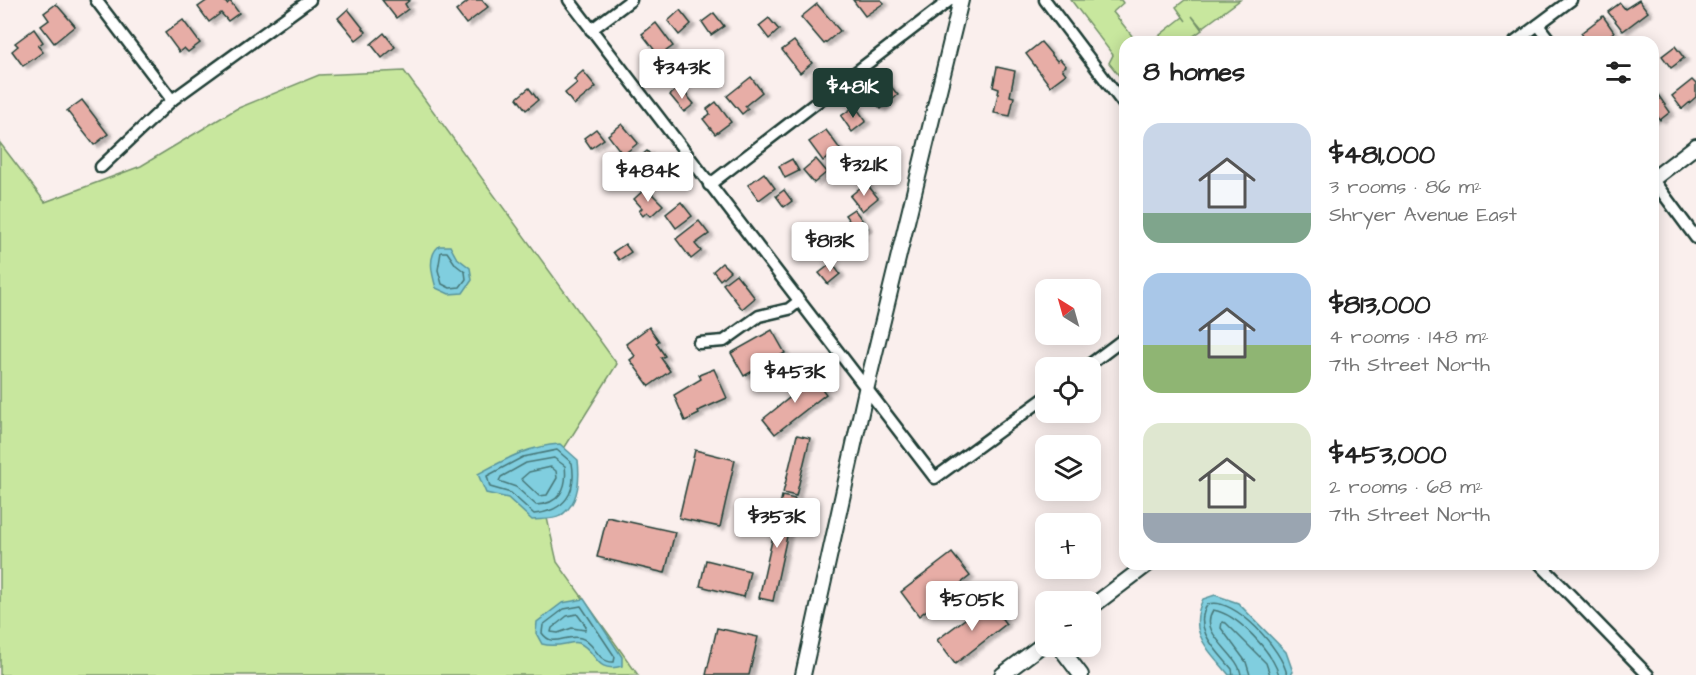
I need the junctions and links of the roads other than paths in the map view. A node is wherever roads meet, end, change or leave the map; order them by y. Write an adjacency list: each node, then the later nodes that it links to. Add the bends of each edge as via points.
1 (96, 0): 14 (street)
2 (310, 0): 14 (street)
3 (569, 0): 10 (street)
4 (631, 0): 10 (street)
5 (950, 0): 18 (street)
6 (961, 0): 25 (street)
7 (1045, 0): 13 (street)
8 (1571, 0): 9 (street)
9 (1538, 25): 11 (street); 12 (street)
10 (591, 30): 18 (street)
11 (1523, 36)
12 (1546, 36)
13 (1119, 98)
14 (172, 100): 16 (street)
15 (1696, 146): 17 (street)
16 (101, 167)
17 (1659, 175)
18 (709, 184): 21 (street)
19 (1659, 188): 20 (street)
20 (1696, 238)
21 (798, 302): 23 (street, via 783,311 759,316 724,341); 25 (street)
22 (1119, 342): 24 (street)
23 (699, 343)
24 (1100, 357)
25 (866, 390): 26 (street, via 935,478); 32 (street)
26 (1035, 405)
27 (1140, 570): 29 (street)
28 (1546, 570): 35 (street)
29 (1101, 600)
30 (1035, 650): 33 (street)
31 (1067, 657): 34 (street)
32 (803, 675)
33 (1002, 675)
34 (1081, 675)
35 (1648, 675)

